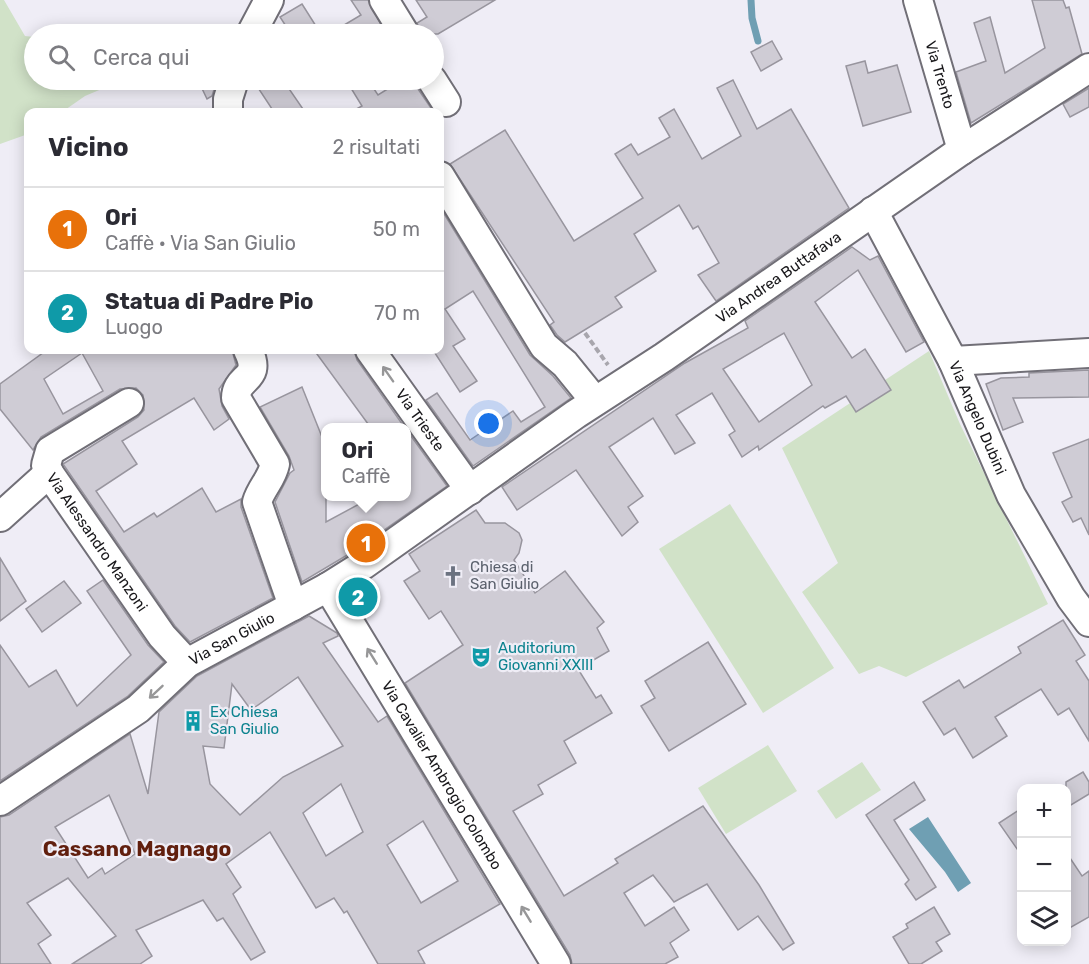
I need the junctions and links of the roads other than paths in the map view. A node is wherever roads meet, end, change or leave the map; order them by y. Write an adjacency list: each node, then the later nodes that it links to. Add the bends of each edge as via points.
1 (269, 0): 4 (street)
2 (384, 0): 5 (street)
3 (918, 0): 9 (street, Via Trento)
4 (256, 24)
5 (399, 24)
6 (1089, 68): 9 (street, Via Andrea Buttafava)
7 (231, 90): 8 (street)
8 (228, 108)
9 (962, 150): 11 (street, Via Andrea Buttafava)
10 (444, 183): 16 (street, via 544,346)
11 (873, 211): 15 (street, Via Angelo Dubini); 16 (street, Via Andrea Buttafava)
12 (1089, 353): 15 (street)
13 (250, 354): 22 (street, via 253,371 238,387 236,398 275,464 256,502)
14 (373, 354): 19 (street, Via Trieste, one-way to 14)
15 (953, 361): 23 (street, Via Angelo Dubini, via 1011,495)
16 (596, 401): 19 (street, Via Andrea Buttafava)
17 (129, 403): 18 (street, via 50,451 46,465)
18 (49, 473): 20 (street, Via Alessandro Manzoni); 24 (street, Via Alessandro Manzoni, via 155,626)
19 (470, 490): 21 (street, Via San Giulio)
20 (0, 517)
21 (328, 587): 22 (street, Via San Giulio); 26 (street, Via Cavalier Ambrogio Colombo, one-way to 21)
22 (293, 606): 24 (street, Via San Giulio)
23 (1089, 622)
24 (187, 663): 25 (street, Via San Giulio, one-way to 25, via 138,709)
25 (0, 801)
26 (556, 964)

